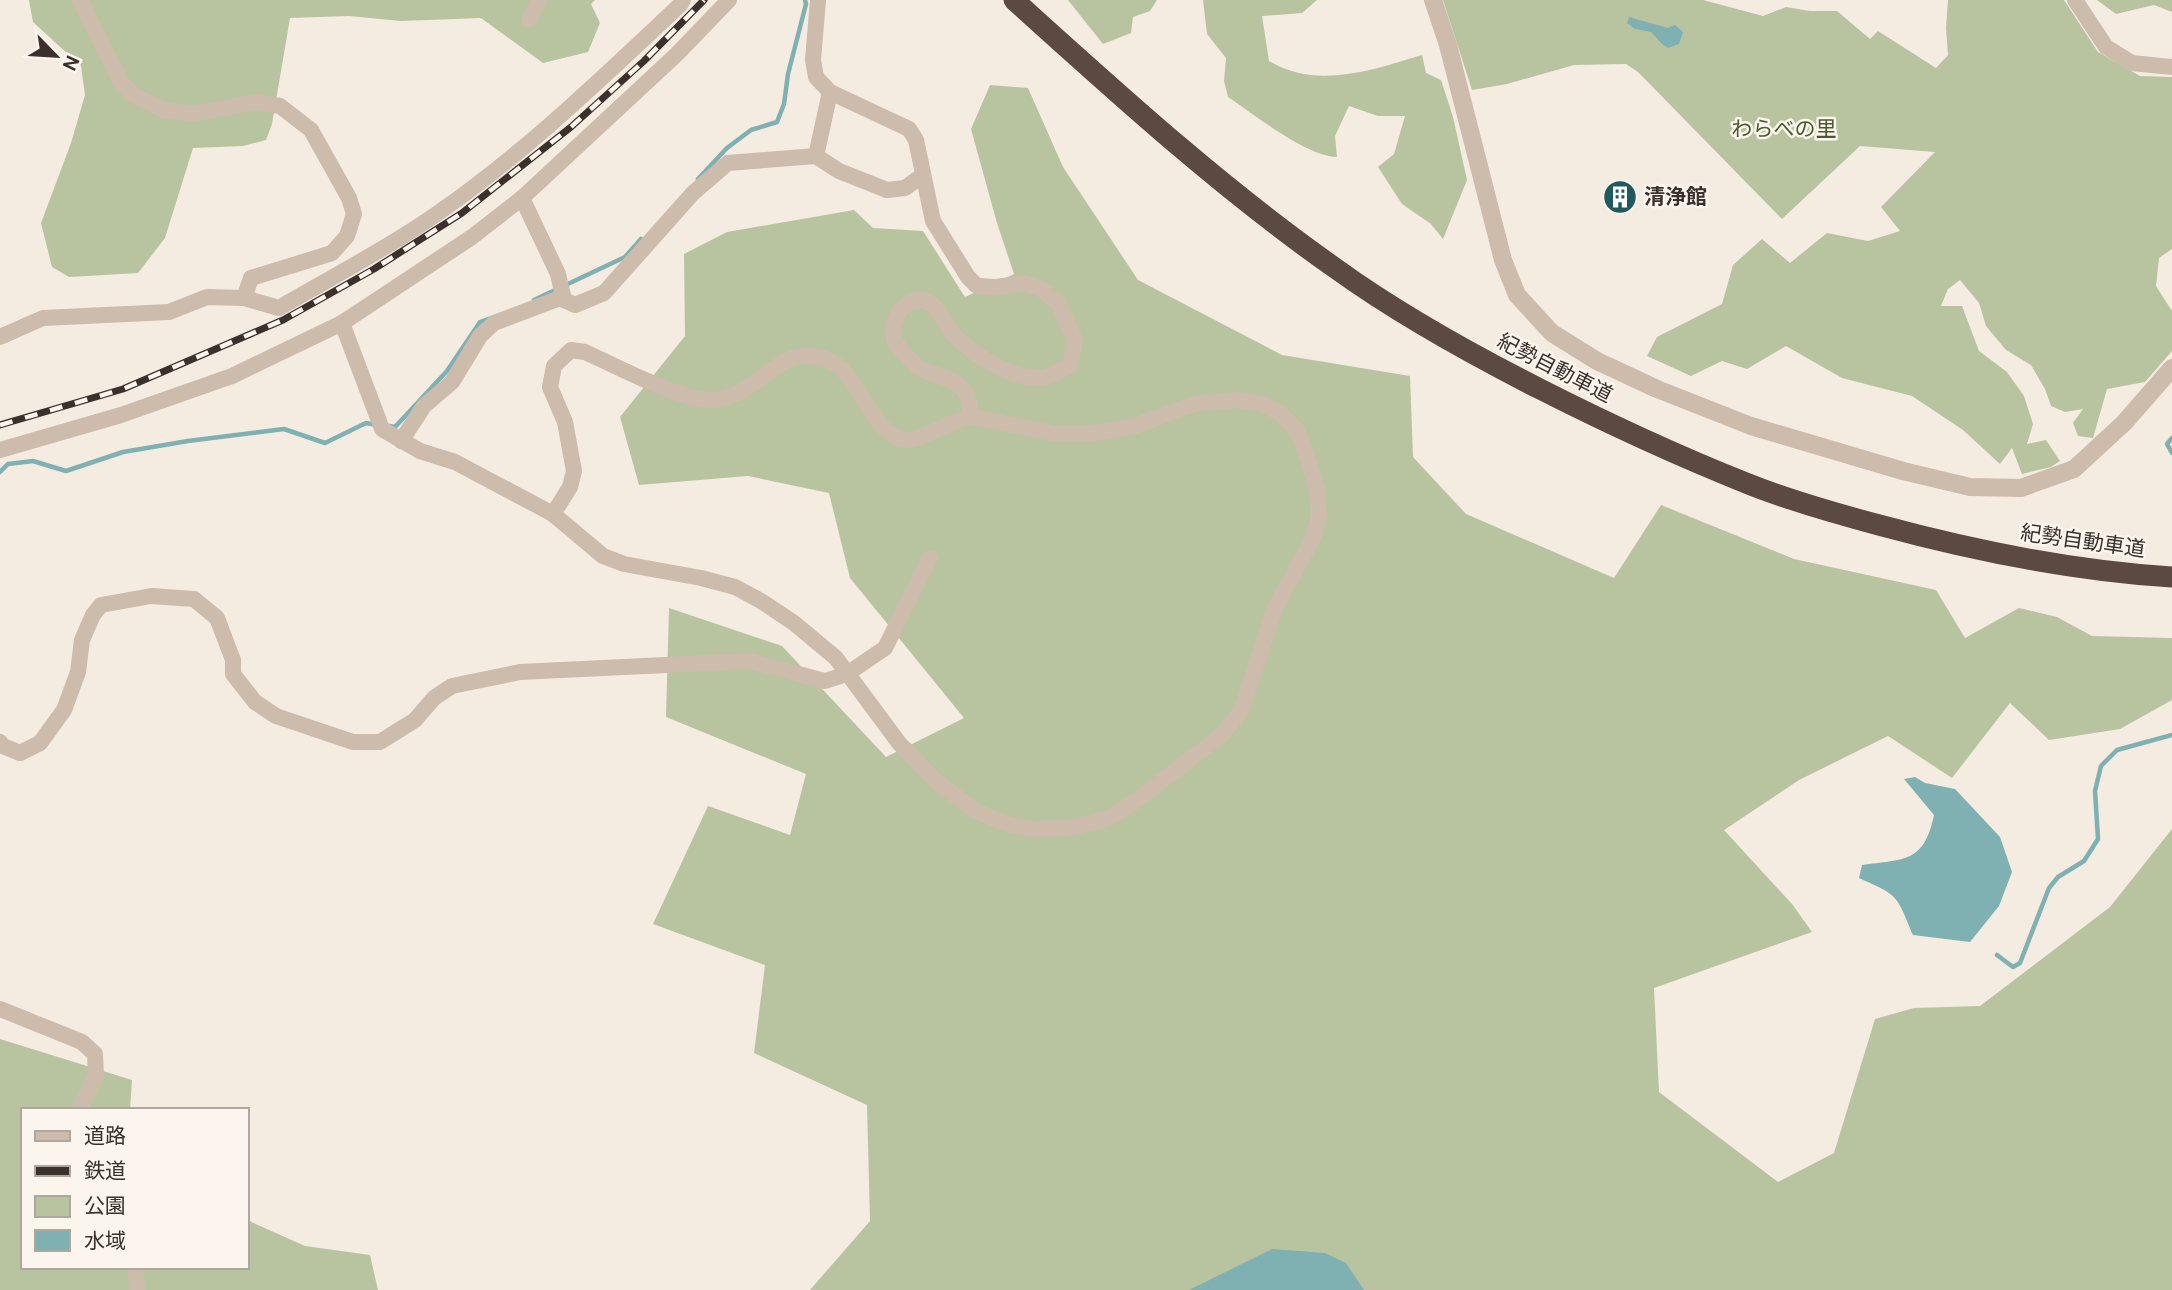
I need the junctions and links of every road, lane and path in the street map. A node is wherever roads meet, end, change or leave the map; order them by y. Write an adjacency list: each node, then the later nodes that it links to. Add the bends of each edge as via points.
1 (80, 0): 15 (street, via 122,84 135,96 164,110 192,114 256,102 280,106 311,130 349,198 354,214 347,236 332,253 251,278)
2 (539, 0): 9 (street)
3 (682, 0): 15 (street, via 566,111 439,213 279,308)
4 (729, 0): 14 (street)
5 (818, 0): 11 (street, via 813,60 816,76)
6 (1014, 0): 25 (highway, 紀勢自動車道, via 1258,211 1370,292 1475,356 1659,447 1844,515 2038,562)
7 (1433, 0): 19 (street, via 1503,260 1517,295 1552,333 1597,361 1752,426 1970,487 2021,488 2074,469 2124,423)
8 (2075, 0): 10 (street, via 2106,47 2132,63)
9 (529, 20)
10 (2172, 66)
11 (830, 92): 12 (street); 13 (street, via 909,129)
12 (816, 156): 13 (street, via 887,191 905,188); 16 (street, via 729,163 693,193 604,292 575,305)
13 (923, 175): 20 (street, via 933,221 976,286 1024,283 1040,288 1058,303 1075,341 1070,365 1047,377 1024,377 993,365 956,337 930,303 919,300 904,307 895,315 892,330 898,347 918,367 966,392)
14 (522, 198): 16 (street, via 558,274); 17 (street, via 472,237)
15 (244, 298): 18 (street, via 207,297 169,312 43,318)
16 (564, 300): 21 (street, via 494,323 480,336 452,382 424,406)
17 (342, 323): 21 (street, via 382,429); 22 (street, via 232,376)
18 (0, 337)
19 (2172, 368)
20 (972, 417): 23 (street, via 959,418 911,440 893,437 849,377 820,357 795,356 738,393 714,400 692,397 572,350 554,366 550,387 565,422 574,471); 26 (street, via 1057,434 1090,434 1135,426 1194,404 1238,400 1272,409 1296,429 1317,489 1319,516 1313,538 1275,608 1242,709 1223,734 1107,819 1069,828 1031,829 974,810 937,782 900,743)
21 (401, 441): 23 (street, via 455,461)
22 (0, 450)
23 (554, 514): 26 (street, via 603,556 735,587 761,601 836,658)
24 (930, 558): 26 (street, via 885,648)
25 (2172, 577)
26 (848, 674): 27 (street, via 825,681 749,661 520,672 452,686 415,720 380,742 354,742 276,716 255,702 233,674 233,660 217,618 194,599 150,596 101,604 82,640 78,672 64,710 40,743 20,753)
27 (0, 742)
28 (0, 1009): 29 (street, via 82,1042 95,1054 96,1076)
29 (80, 1108)
30 (135, 1269): 31 (street)
31 (137, 1290)

